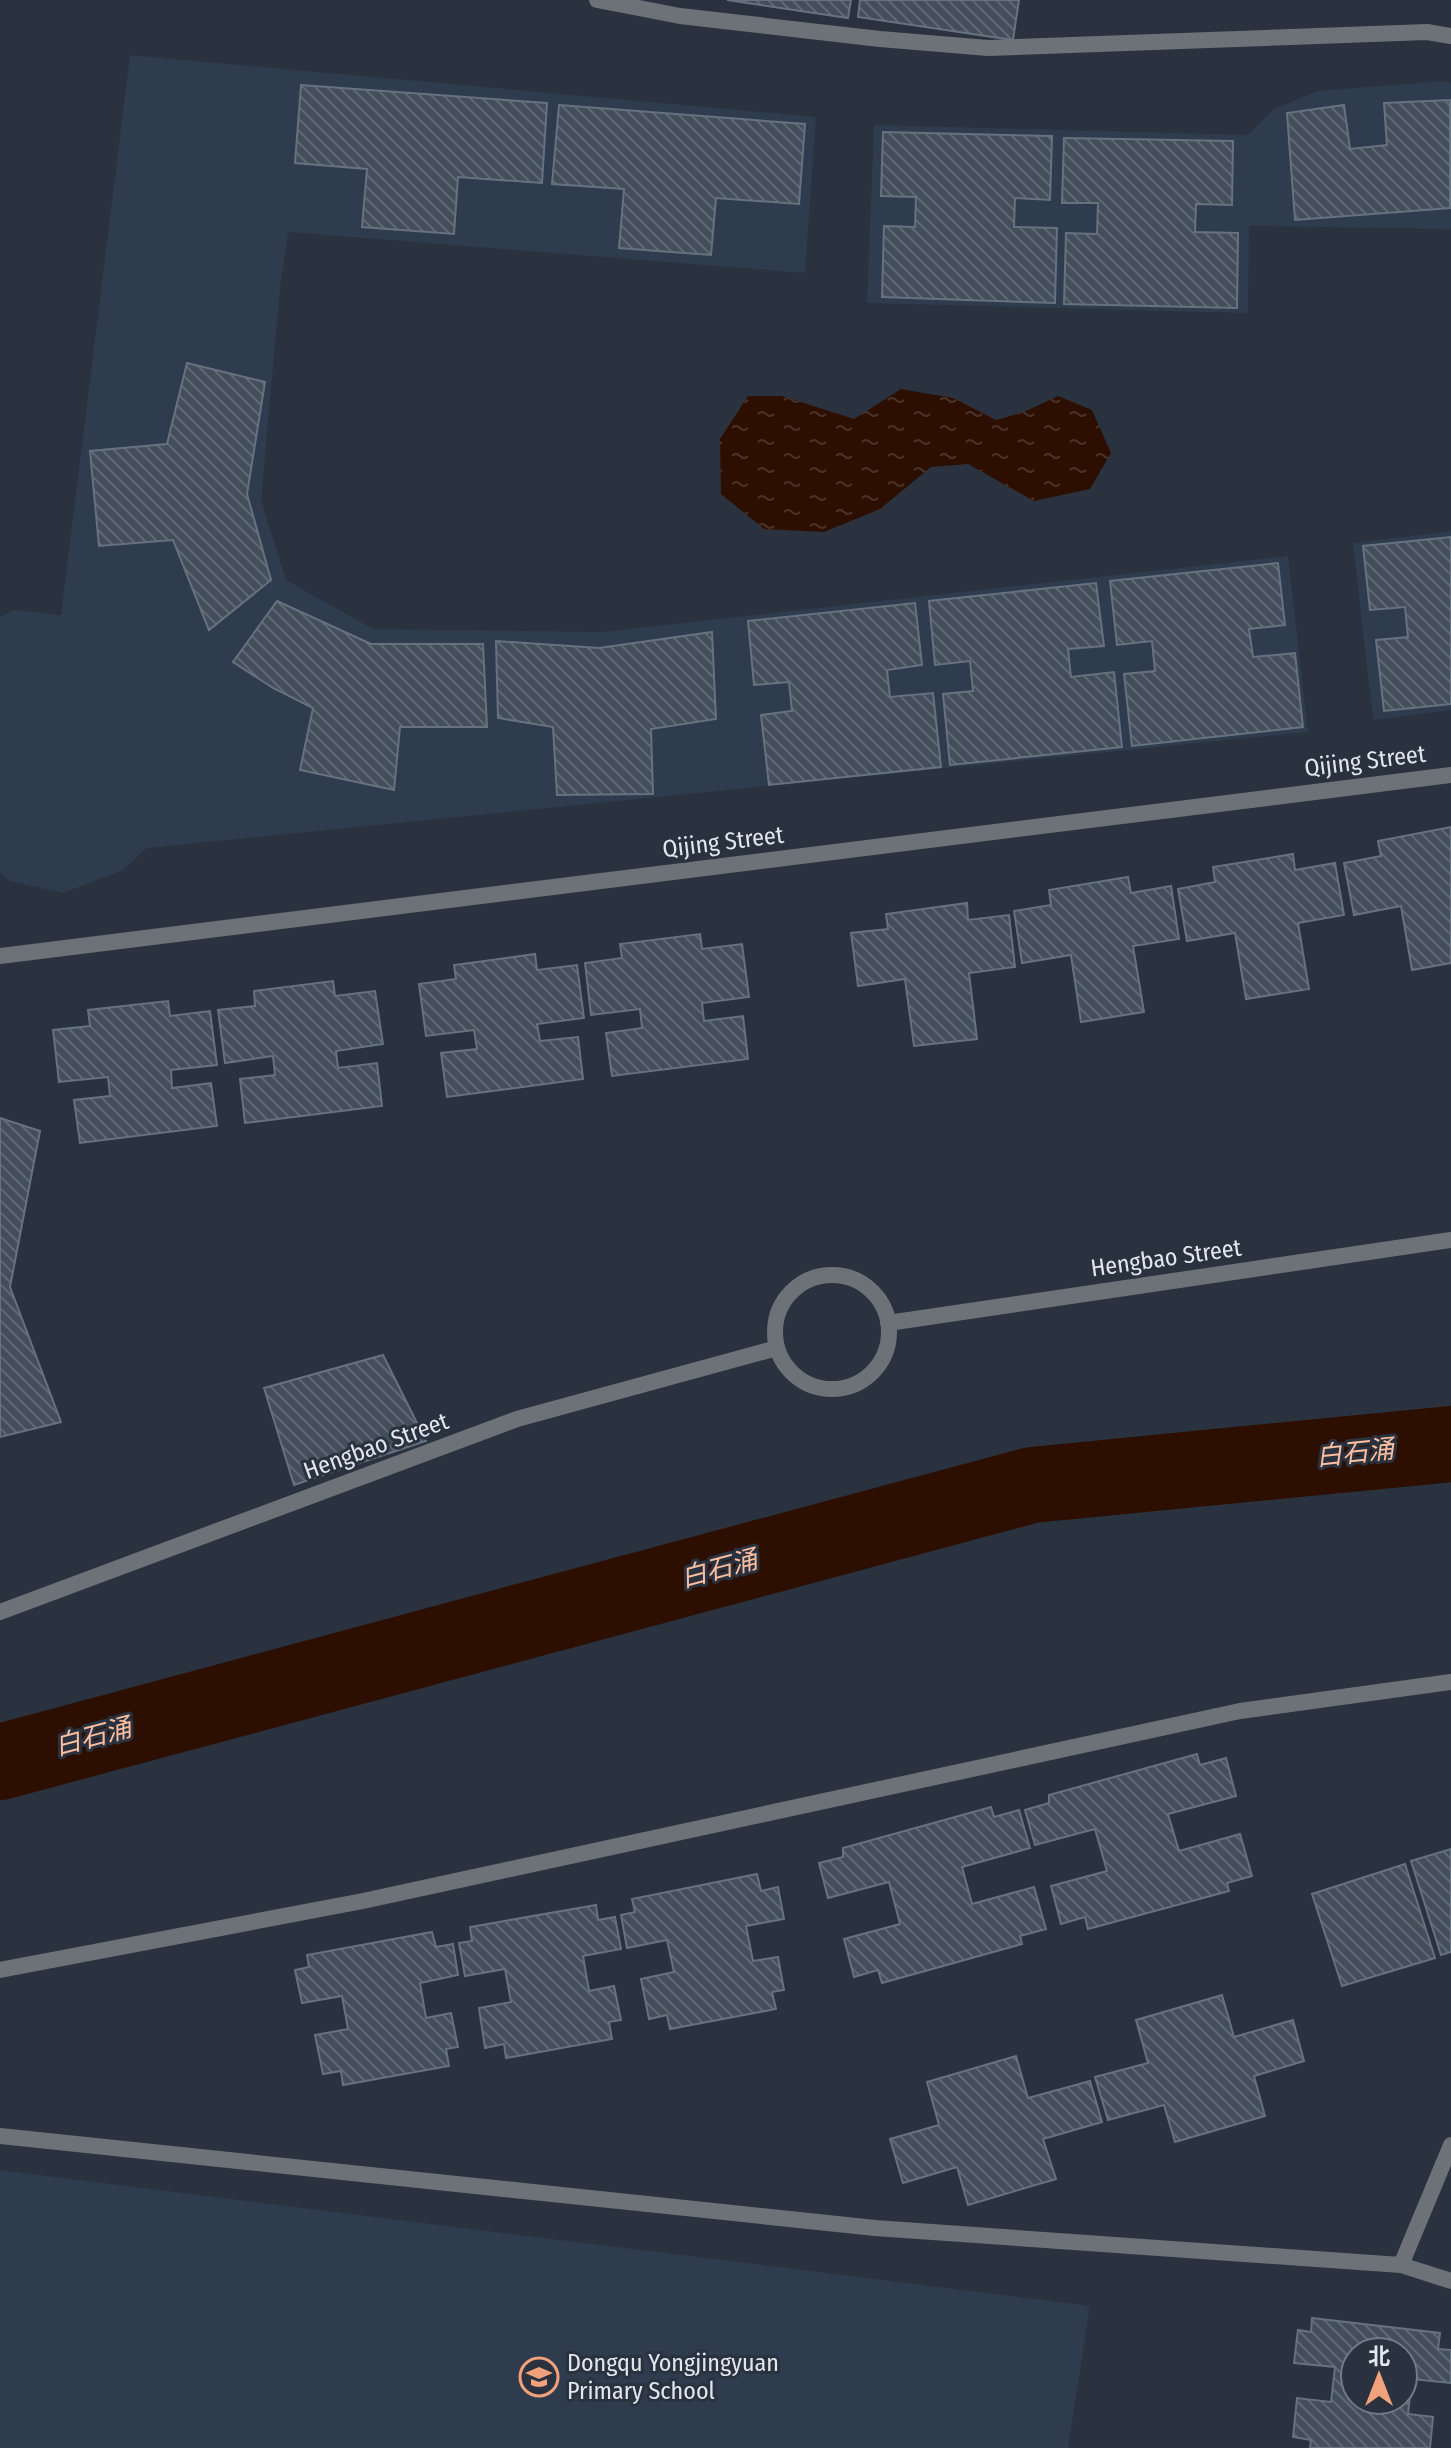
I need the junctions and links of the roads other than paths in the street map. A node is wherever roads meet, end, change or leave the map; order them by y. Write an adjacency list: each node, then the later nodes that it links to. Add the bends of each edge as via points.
1 (597, 0): 2 (street)
2 (681, 8): 3 (street, via 880,39 988,48 1427,32)
3 (1451, 36)
4 (1451, 775): 5 (street, Qijing Street)
5 (0, 956)
6 (1451, 1240): 7 (street, Hengbao Street)
7 (888, 1323): 8 (street, via 882,1360 854,1384 835,1389 799,1379); 8 (street, via 882,1305 856,1280 819,1277 802,1284 778,1312)
8 (777, 1348): 9 (street, Hengbao Street, via 517,1419)
9 (0, 1612)
10 (1451, 1682): 11 (street, via 1240,1711 363,1901)
11 (0, 1970)
12 (0, 2136): 14 (street, via 875,2228)
13 (1451, 2145): 14 (street)
14 (1401, 2265): 15 (street)
15 (1451, 2281)

